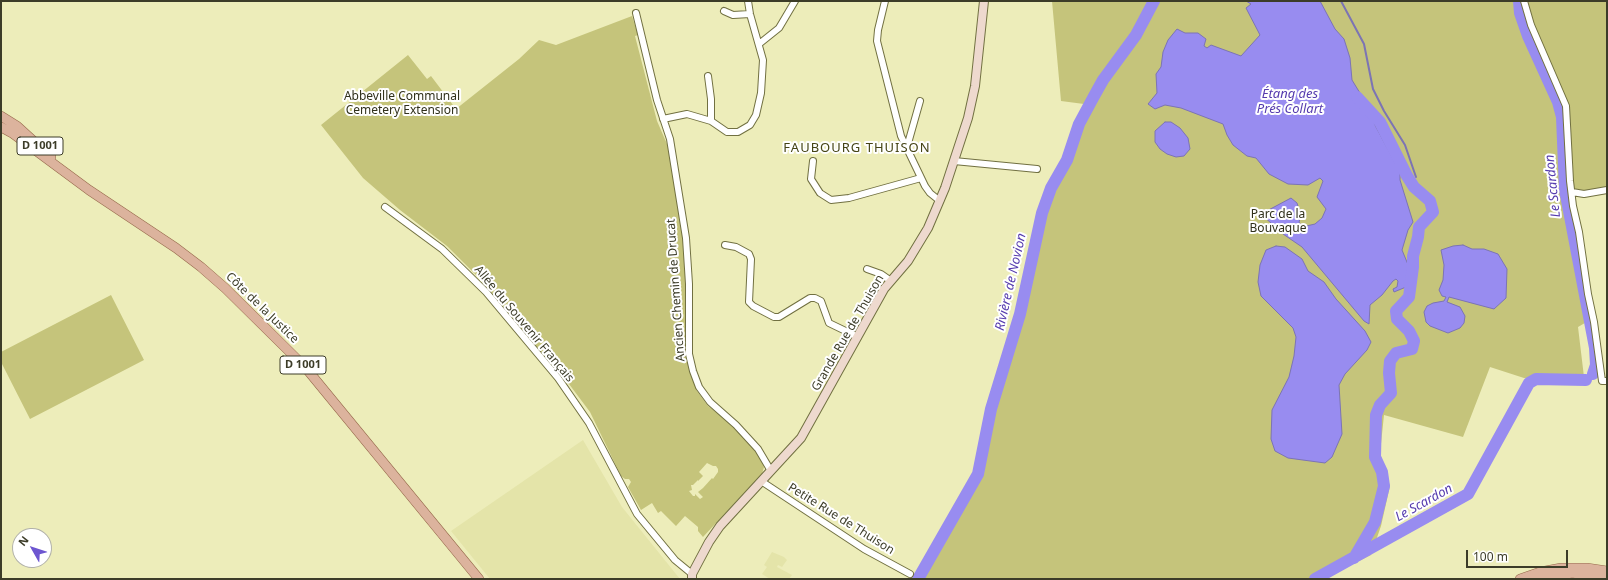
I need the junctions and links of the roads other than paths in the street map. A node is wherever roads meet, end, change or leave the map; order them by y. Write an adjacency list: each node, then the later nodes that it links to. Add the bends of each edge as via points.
1 (748, 1): 8 (street)
2 (795, 1): 9 (street, via 779,28)
3 (885, 1): 16 (street, via 877,41 901,136)
4 (984, 1): 18 (street, Grande Rue de Thuison, via 975,86)
5 (1524, 1): 23 (street, via 1531,26 1566,106)
6 (724, 11): 8 (street, via 733,15)
7 (636, 13): 13 (street, Ancien Chemin de Drucat, via 656,100)
8 (750, 14): 9 (street)
9 (759, 44): 14 (street, via 763,60 761,93 756,115 750,125 738,132 727,132)
10 (708, 76): 14 (street)
11 (920, 101): 16 (street)
12 (1, 116): 21 (main road, Côte de la Justice / D 1001, via 31,137)
13 (663, 119): 14 (street, via 687,114); 31 (street, Ancien Chemin de Drucat, via 670,139 686,238 689,354 693,371 699,387 710,402 758,448)
14 (711, 121)
15 (1, 127): 21 (main road, Côte de la Justice / D 1001)
16 (907, 147): 20 (street)
17 (813, 161): 20 (street, via 811,179 820,193 831,200 849,198)
18 (954, 161): 19 (street); 24 (street, Grande Rue de Thuison)
19 (1037, 169)
20 (921, 178): 24 (street, via 930,193)
21 (75, 180): 37 (main road, Côte de la Justice / D 1001, via 201,267 292,353)
22 (1607, 190): 23 (street, via 1584,194)
23 (1572, 192): 30 (street)
24 (940, 202): 28 (street, Grande Rue de Thuison, via 923,238)
25 (385, 206): 35 (street, Allée du Souvenir Français, via 442,249 486,292 558,378 588,423 637,514)
26 (725, 245): 29 (street, via 749,254 749,302 752,306 779,317 810,298 816,298 821,301 829,323)
27 (867, 269): 28 (street)
28 (891, 281): 29 (street, Grande Rue de Thuison)
29 (858, 337): 31 (street, Grande Rue de Thuison, via 804,434)
30 (1605, 381)
31 (771, 471): 32 (street, Grande Rue de Thuison)
32 (761, 481): 34 (street, Petite Rue de Thuison, via 864,549); 35 (street, Grande Rue de Thuison, via 720,526)
33 (1607, 571): 38 (main road, via 1581,567 1561,568)
34 (910, 574)
35 (692, 577)
36 (1607, 578): 39 (main road, via 1572,573)
37 (478, 579)
38 (1520, 579)
39 (1537, 579)

